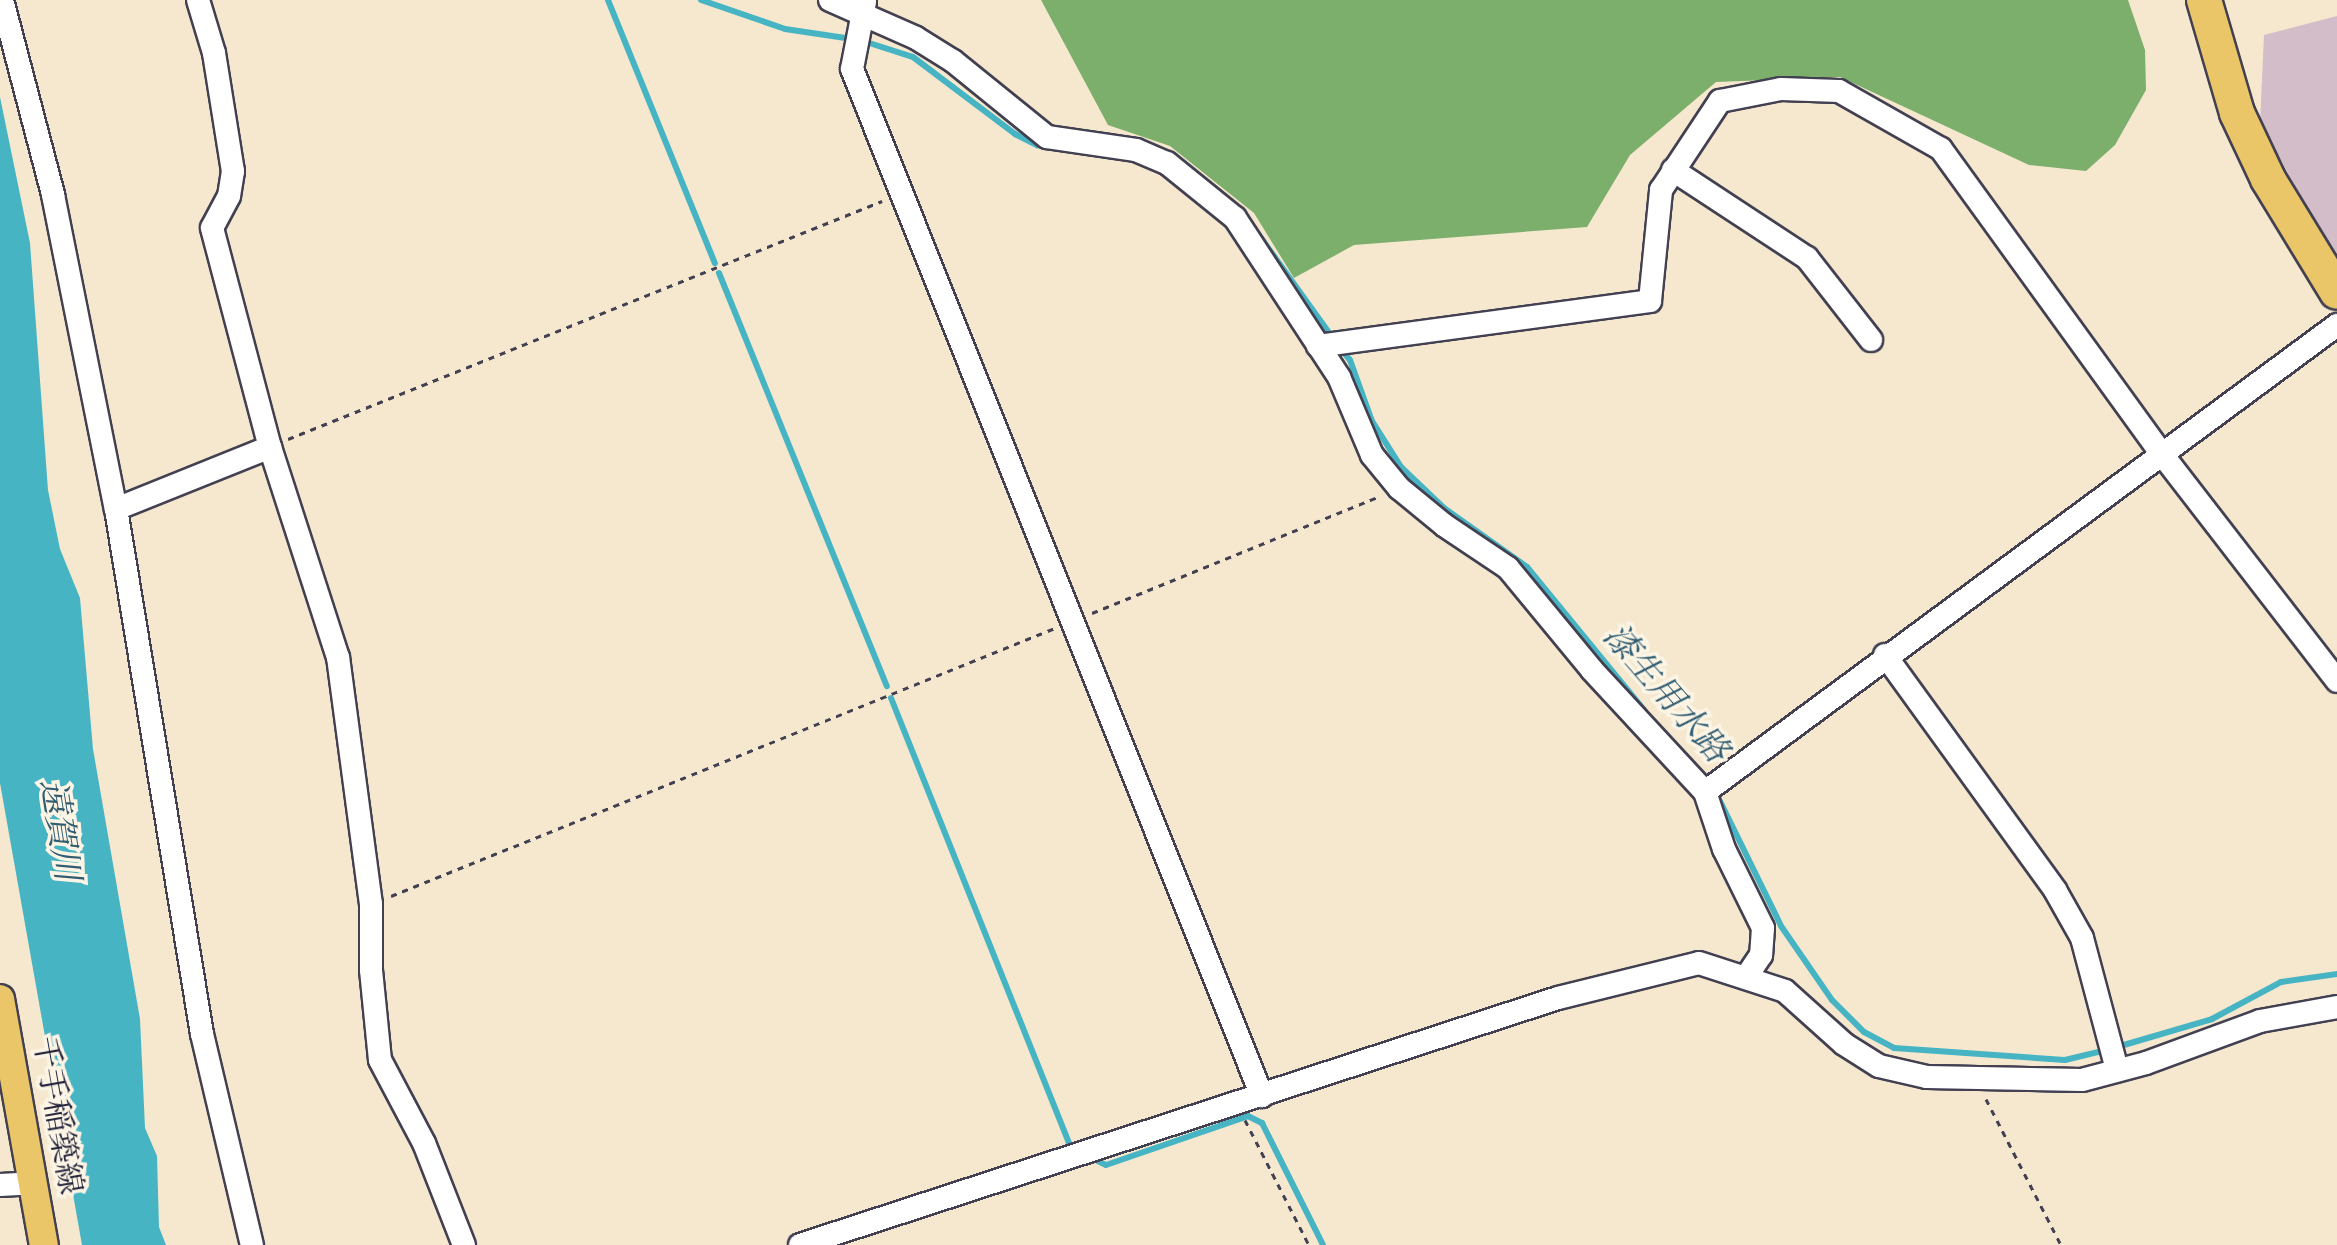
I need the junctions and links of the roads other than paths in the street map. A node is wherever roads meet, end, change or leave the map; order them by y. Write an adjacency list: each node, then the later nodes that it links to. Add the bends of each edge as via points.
1 (2, 0): 13 (street, via 43,148)
2 (198, 0): 11 (street, via 214,53 233,171 229,196 212,228)
3 (830, 0): 5 (street)
4 (2204, 0): 7 (highway, via 2237,113 2268,179)
5 (864, 7): 10 (street, via 953,61 1047,137 1136,150 1167,163 1202,188 1235,218); 21 (street, via 852,69)
6 (1673, 170): 9 (street, via 1807,258); 10 (street, via 1661,190 1650,301); 12 (street, via 1720,101 1781,89 1839,91 1941,149)
7 (2337, 292)
8 (2337, 325): 12 (street)
9 (1871, 340)
10 (1318, 346): 16 (street, via 1339,377 1372,455 1399,488 1508,568 1592,670)
11 (270, 447): 13 (street); 26 (street, via 338,657 371,904 380,1060 424,1143)
12 (2161, 453): 14 (street); 15 (street)
13 (116, 509): 25 (street, via 202,1034)
14 (1885, 655): 16 (street); 20 (street, via 2055,890 2082,938)
15 (2337, 681)
16 (1705, 792): 17 (street, via 1724,849 1763,928 1761,955)
17 (1747, 976): 20 (street, via 1785,991 1844,1044 1879,1066 1927,1077 2082,1080); 21 (street, via 1699,963 1685,966 1558,998)
18 (0, 999): 22 (main road, 千手稲築線)
19 (2337, 1007): 20 (street, via 2260,1021)
20 (2117, 1070)
21 (1262, 1096): 27 (street)
22 (33, 1183): 23 (street); 24 (main road, 千手稲築線)
23 (0, 1185)
24 (44, 1245)
25 (252, 1245)
26 (464, 1245)
27 (800, 1245)

